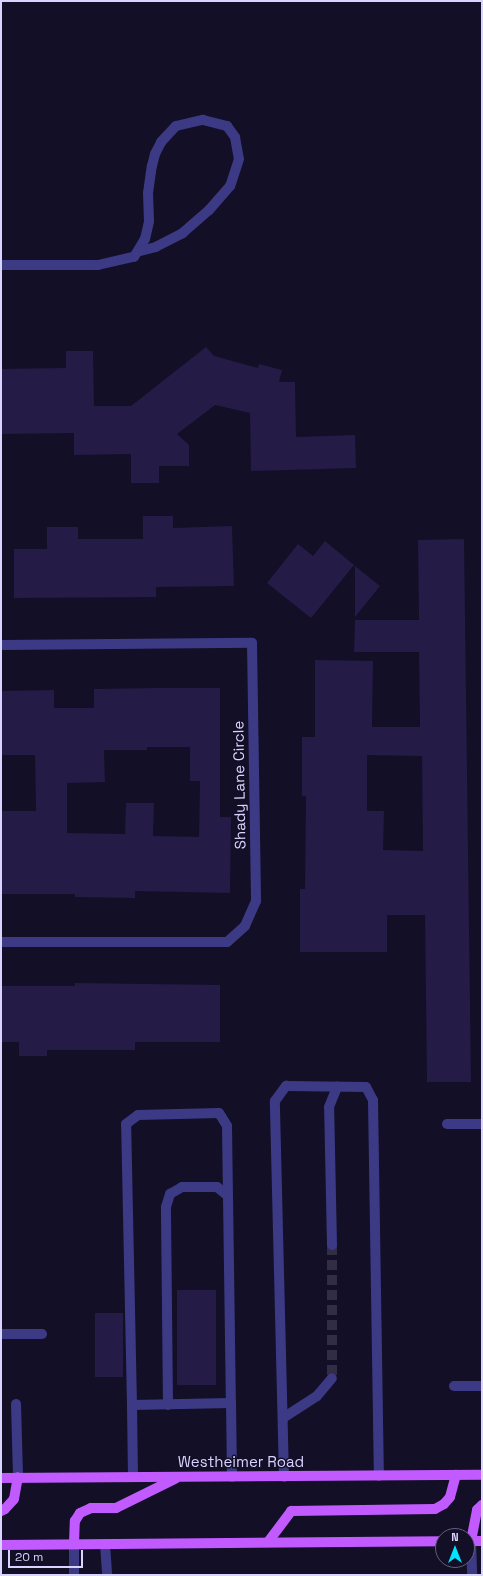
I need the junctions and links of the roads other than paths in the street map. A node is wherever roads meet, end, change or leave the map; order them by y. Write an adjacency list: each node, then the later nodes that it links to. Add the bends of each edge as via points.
1 (140, 251): 1 (street, via 149,221 148,193 152,166 161,142 176,126 203,120 227,126 235,137 239,159 230,186 209,210 183,233 156,247); 2 (street, via 134,257 98,265)
2 (1, 265)
3 (1, 645): 4 (street, Shady Lane Circle, via 252,643 256,901 245,926 227,942)
4 (1, 942)
5 (337, 1087): 9 (street, via 329,1107); 19 (street, via 286,1086 275,1101); 23 (street, via 366,1088 373,1100)
6 (447, 1124): 7 (street)
7 (482, 1124)
8 (228, 1196): 15 (street); 17 (street, via 227,1126 219,1113 138,1115 126,1124); 18 (street, via 217,1187 182,1187 170,1194 166,1207)
9 (332, 1245)
10 (1, 1334): 11 (street)
11 (42, 1334)
12 (332, 1378): 19 (street, via 317,1396)
13 (454, 1386): 14 (street)
14 (482, 1386)
15 (231, 1403): 18 (street); 25 (street)
16 (16, 1404): 24 (street)
17 (132, 1405): 18 (street); 22 (street)
18 (168, 1405)
19 (283, 1418): 26 (street)
20 (456, 1475): 21 (main road, Westheimer Road); 23 (main road, Westheimer Road); 33 (main road, via 450,1497 435,1509 291,1511)
21 (482, 1475)
22 (133, 1476): 24 (main road, Westheimer Road); 28 (main road, Westheimer Road)
23 (379, 1476): 26 (main road, Westheimer Road)
24 (18, 1477): 27 (main road, Westheimer Road); 30 (main road, via 14,1499)
25 (232, 1477): 26 (main road, Westheimer Road); 28 (main road, Westheimer Road)
26 (284, 1477)
27 (1, 1478)
28 (177, 1478): 34 (main road, via 116,1508 91,1508 80,1513 75,1521)
29 (482, 1505): 31 (main road, via 477,1510)
30 (1, 1511)
31 (472, 1528)
32 (435, 1541): 33 (main road)
33 (268, 1542): 35 (main road)
34 (74, 1544): 35 (main road); 36 (main road); 37 (street)
35 (105, 1544): 38 (street)
36 (1, 1545)
37 (74, 1575)
38 (107, 1575)

